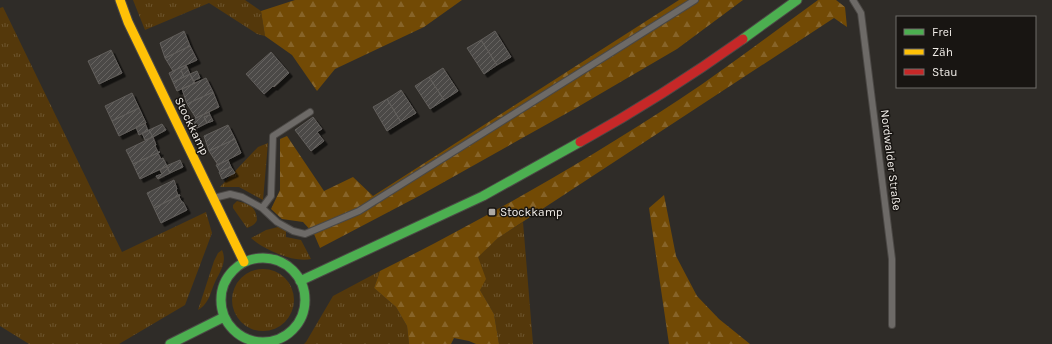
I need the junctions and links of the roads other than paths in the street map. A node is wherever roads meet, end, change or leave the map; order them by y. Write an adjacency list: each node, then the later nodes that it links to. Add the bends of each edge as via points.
1 (120, 0): 6 (main road, Stockkamp, via 128,22)
2 (695, 0): 7 (lane, via 359,211 305,234 277,222)
3 (797, 0): 9 (main road, via 702,68 608,127 482,196)
4 (853, 0): 11 (lane, Nordwalder Straße, via 861,13 892,259)
5 (310, 112): 7 (lane, via 273,136 271,196)
6 (214, 198): 7 (lane, via 230,194 242,197); 8 (main road, Stockkamp)
7 (262, 208)
8 (244, 262): 9 (main road, via 270,258 282,262 293,270); 10 (main road, via 226,279 221,292)
9 (300, 281): 10 (main road, via 304,307 300,320 281,338 254,341 232,328)
10 (224, 317): 12 (main road)
11 (892, 325)
12 (170, 344)

